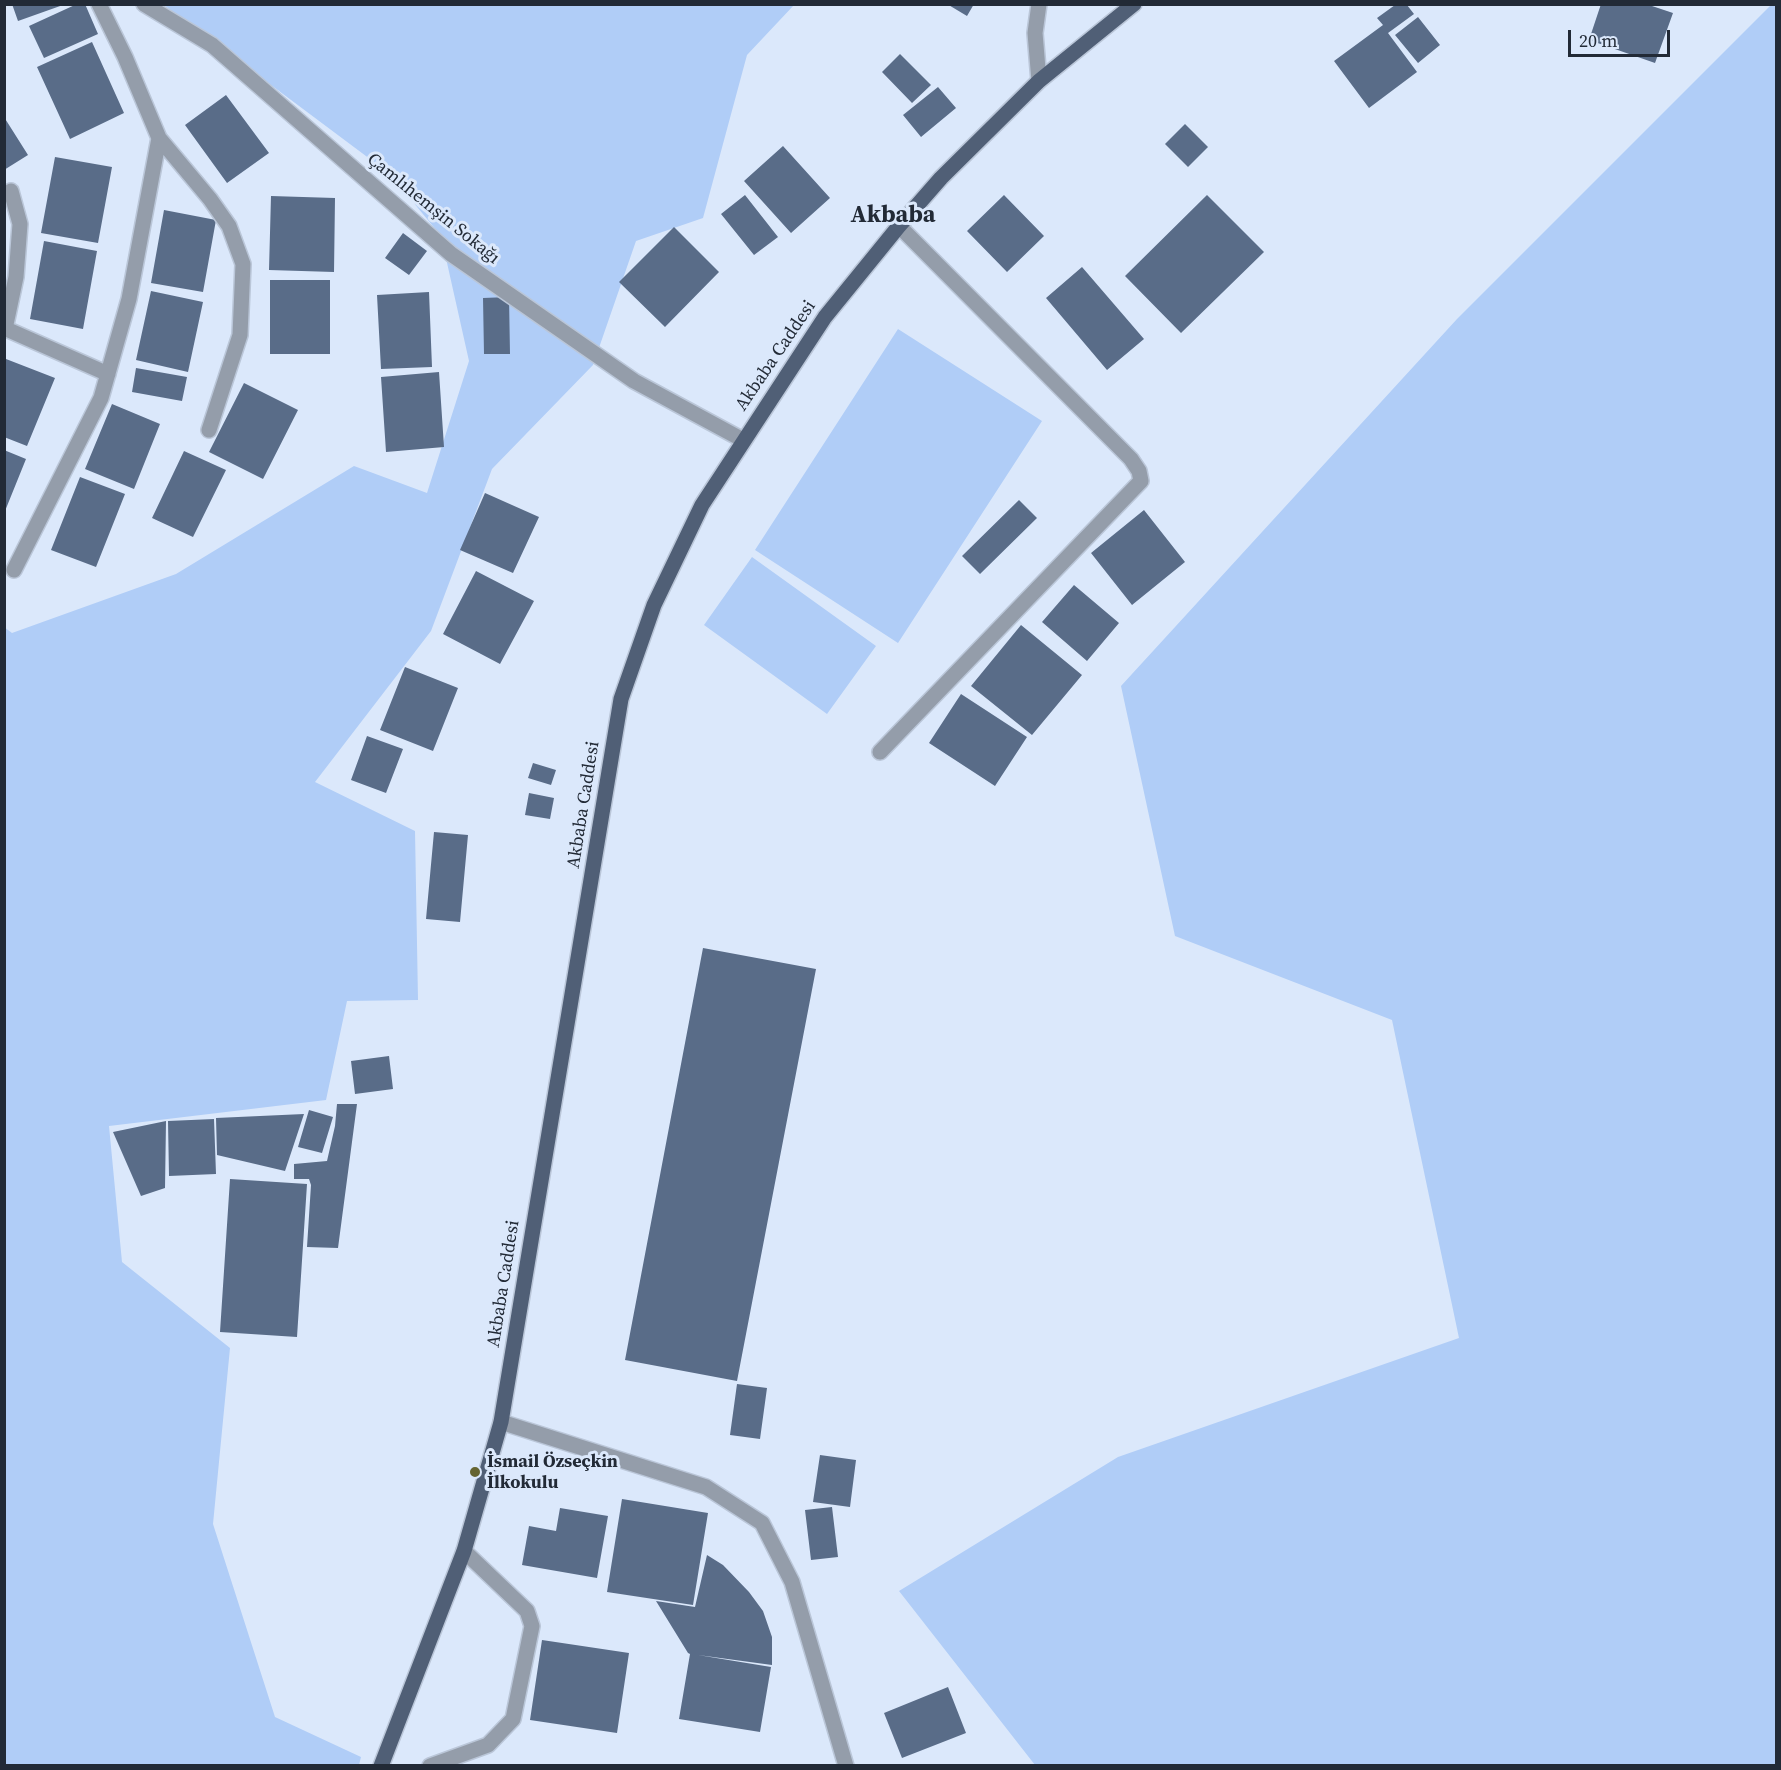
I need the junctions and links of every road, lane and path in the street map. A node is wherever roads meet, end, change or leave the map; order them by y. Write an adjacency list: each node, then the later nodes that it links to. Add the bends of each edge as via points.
1 (99, 4): 6 (street)
2 (144, 4): 12 (street, Çamlıhemşin Sokağı, via 212,45 451,254 634,381)
3 (1039, 4): 5 (street, via 1035,33)
4 (1134, 4): 5 (main road, Akbaba Caddesi)
5 (1039, 81): 8 (main road, Akbaba Caddesi, via 941,178)
6 (159, 138): 10 (street, via 129,299); 11 (street, via 229,226 243,264 240,335)
7 (11, 191): 9 (street, via 20,224 16,277)
8 (899, 226): 12 (main road, Akbaba Caddesi, via 825,317); 14 (street, via 1131,459 1141,481)
9 (5, 328): 10 (street)
10 (108, 374): 13 (street, via 102,398)
11 (209, 430)
12 (743, 440): 15 (main road, Akbaba Caddesi, via 702,505 654,605 621,699)
13 (14, 570)
14 (880, 752)
15 (501, 1422): 16 (main road, Akbaba Caddesi); 19 (street, via 706,1487 762,1523 792,1582)
16 (464, 1551): 17 (main road, Akbaba Caddesi); 18 (street, via 527,1611 532,1626 513,1719 488,1745)
17 (381, 1766)
18 (430, 1766)
19 (846, 1766)

